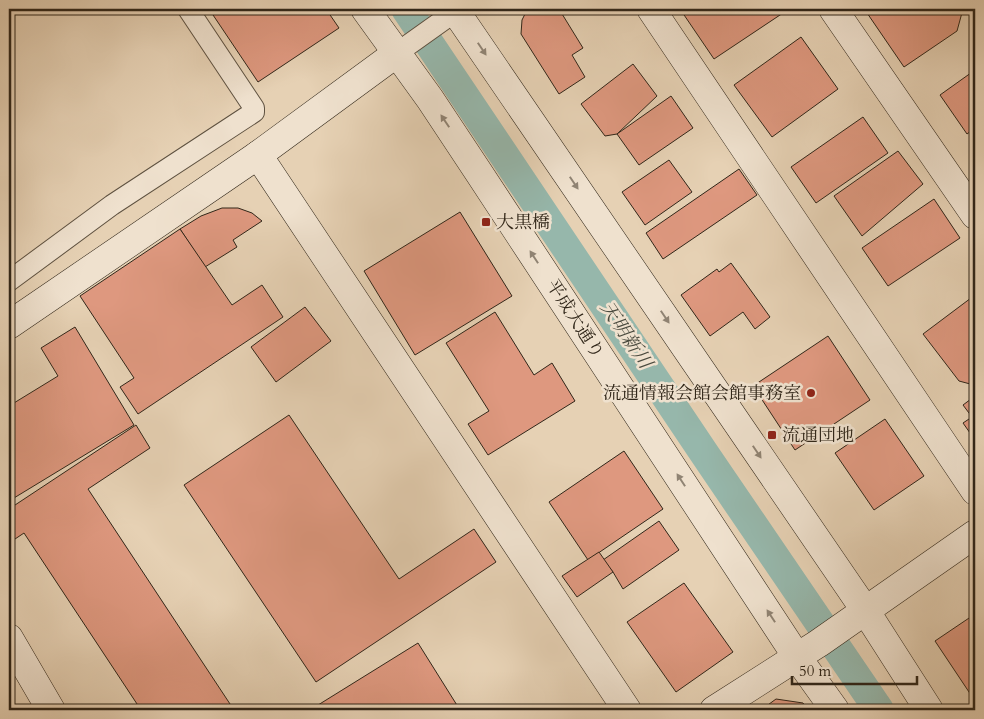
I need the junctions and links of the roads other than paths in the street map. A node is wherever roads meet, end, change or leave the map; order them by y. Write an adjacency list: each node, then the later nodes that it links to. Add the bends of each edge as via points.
1 (188, 9): 9 (street, via 254,112 112,205)
2 (366, 9): 6 (street, 平成大通り)
3 (651, 9): 11 (street)
4 (833, 9): 8 (street)
5 (454, 11): 6 (street); 13 (street, one-way to 13)
6 (404, 48): 7 (street); 15 (street, 平成大通り, one-way to 6, via 430,100)
7 (258, 155): 10 (street); 17 (street)
8 (975, 215)
9 (9, 281)
10 (9, 325)
11 (975, 491)
12 (975, 534): 13 (street)
13 (859, 614): 15 (street); 20 (street)
14 (9, 638): 16 (street)
15 (808, 650): 18 (street); 19 (street, 平成大通り)
16 (51, 710)
17 (627, 710)
18 (714, 710)
19 (835, 710)
20 (929, 710)

